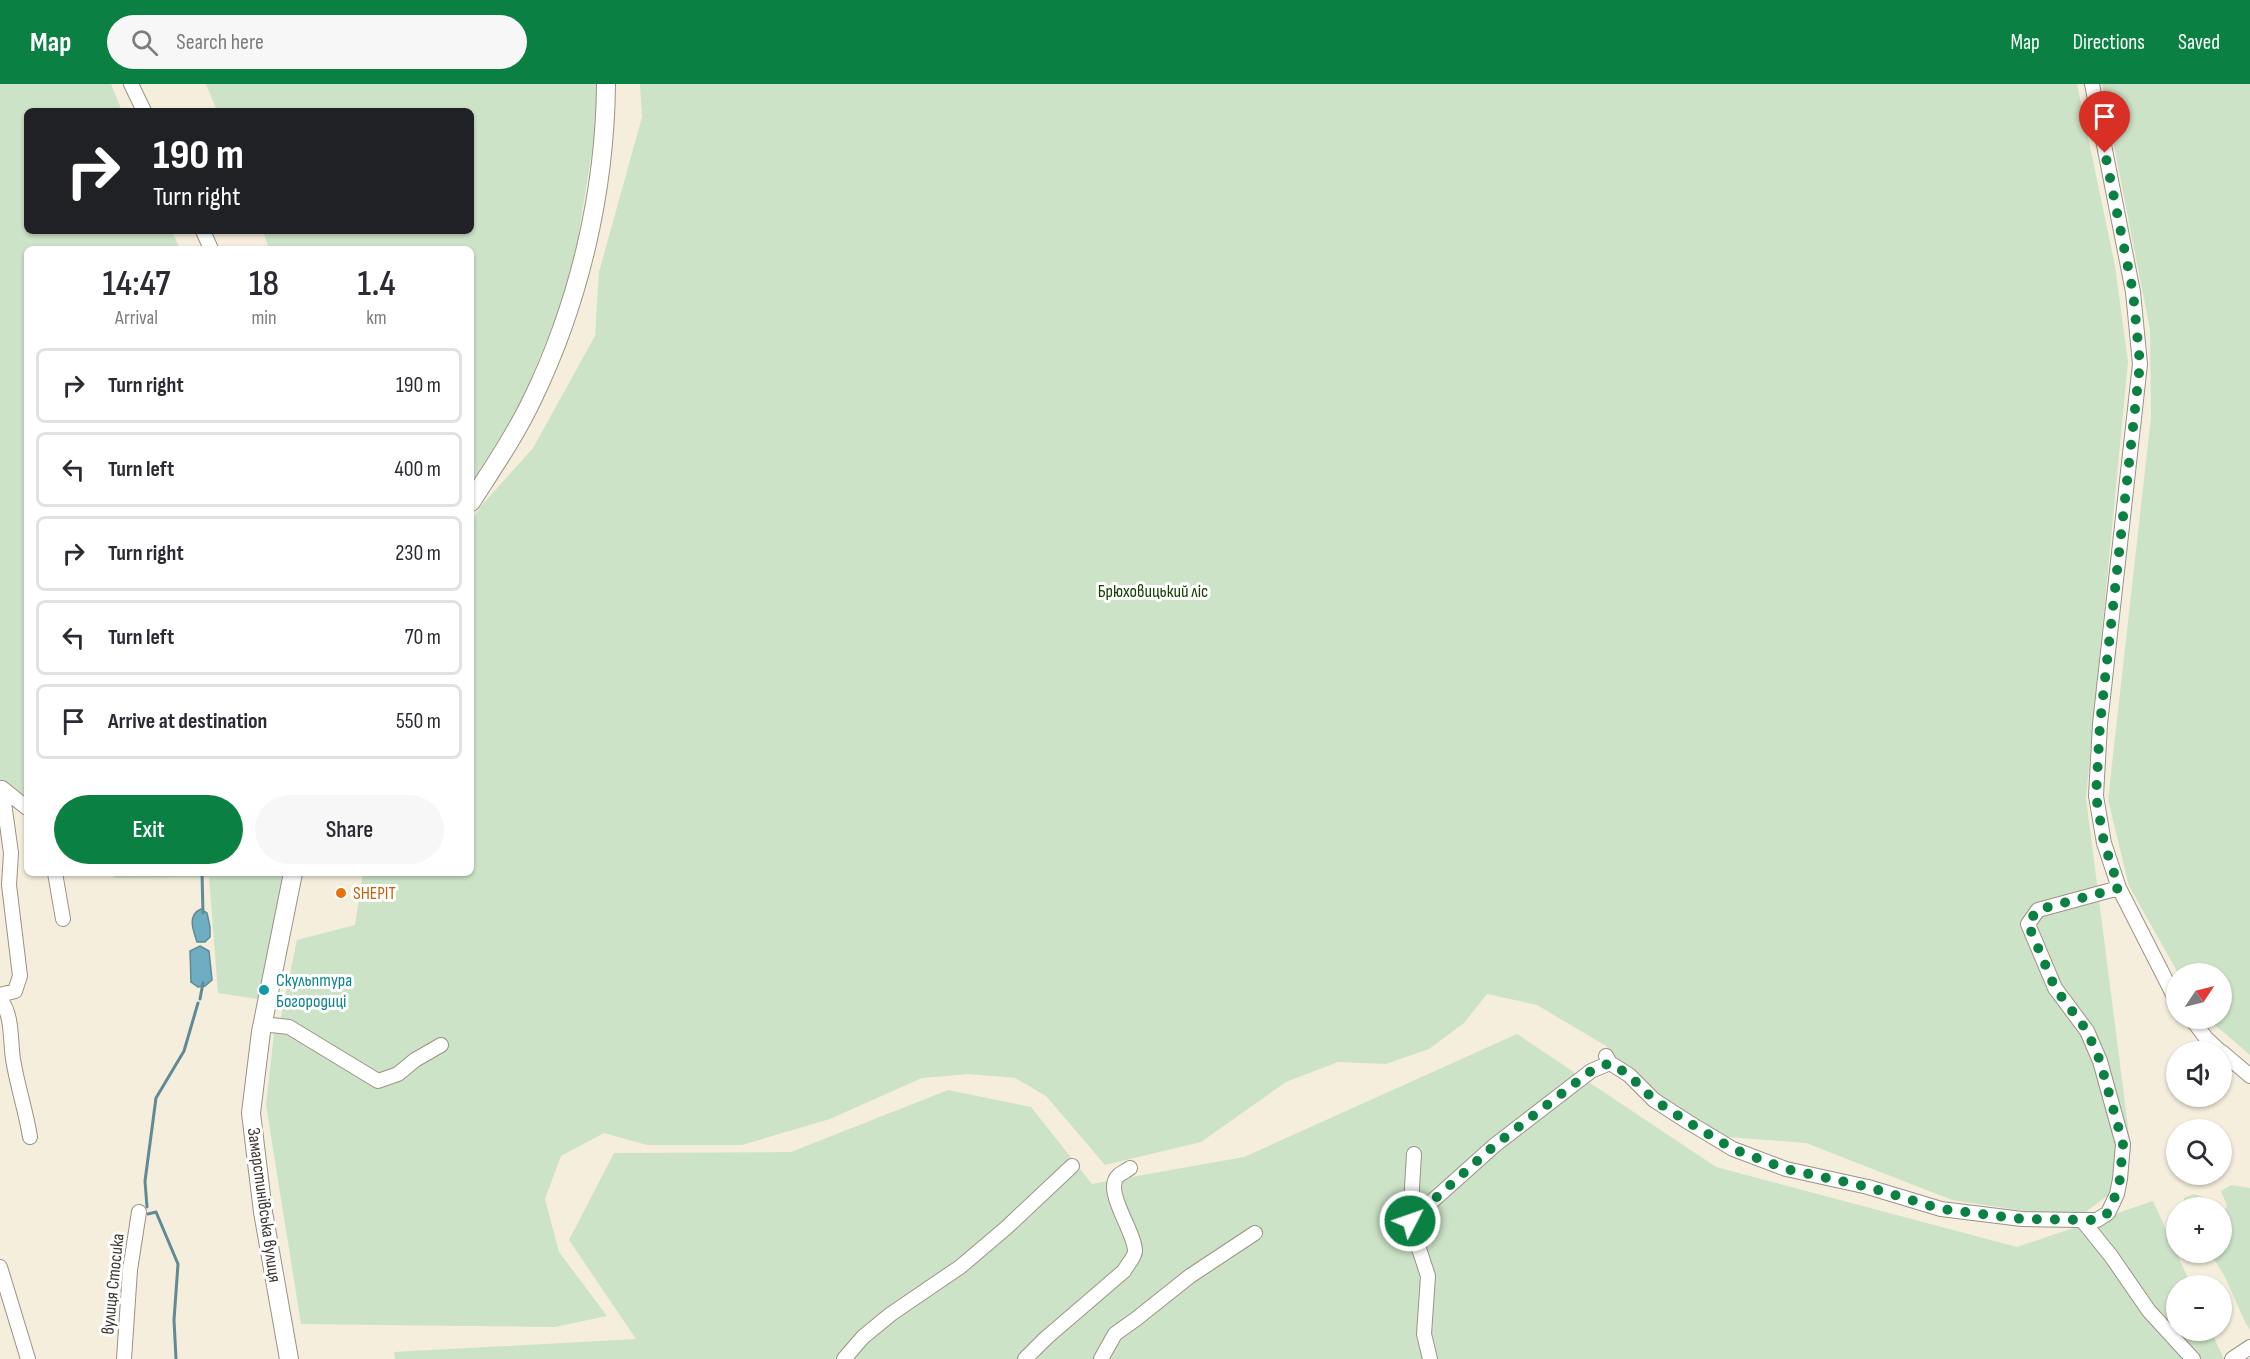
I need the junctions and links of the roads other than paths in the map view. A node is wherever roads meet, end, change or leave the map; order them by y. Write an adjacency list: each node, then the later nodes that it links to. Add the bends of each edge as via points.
1 (131, 84): 4 (street)
2 (606, 84): 5 (main road, via 597,194 566,321 531,402)
3 (2092, 84): 9 (street, via 2133,292 2140,364 2100,724 2096,796 2104,843)
4 (143, 108)
5 (474, 497)
6 (24, 806): 12 (street, via 2,788 20,976 15,991)
7 (56, 876): 10 (street)
8 (292, 876): 13 (main road, Замарстинівська вулиця)
9 (2119, 888): 11 (street); 24 (street, via 2037,910 2028,924 2055,988 2087,1031 2100,1061 2123,1144 2120,1179 2108,1213 2097,1220)
10 (63, 919)
11 (2166, 980)
12 (0, 997): 19 (street, via 10,1025 13,1059)
13 (262, 1024): 16 (street, via 289,1027 378,1081 398,1074); 31 (main road, Замарстинівська вулиця, via 251,1113 253,1141)
14 (2199, 1029): 15 (street)
15 (2209, 1041)
16 (441, 1045)
17 (2232, 1061): 18 (street)
18 (2250, 1076)
19 (30, 1137)
20 (1414, 1154): 25 (street)
21 (1072, 1166): 32 (street, via 998,1235 960,1267 891,1314)
22 (1130, 1168): 33 (street, via 1113,1183 1135,1252 1124,1271)
23 (139, 1212): 30 (street, вулиця Стосика, via 130,1270)
24 (2082, 1220): 25 (street, via 2022,1219 1941,1209 1868,1187 1786,1169 1733,1149 1688,1122 1654,1100 1608,1059 1495,1145); 36 (street, via 2149,1311)
25 (1410, 1221): 35 (street, via 1428,1276 1424,1334)
26 (1255, 1233): 34 (street, via 1190,1276 1115,1334)
27 (0, 1267): 29 (street)
28 (2250, 1347): 37 (street)
29 (28, 1359)
30 (124, 1359)
31 (289, 1359)
32 (844, 1359)
33 (1025, 1359)
34 (1101, 1359)
35 (1430, 1359)
36 (2193, 1359)
37 (2232, 1359)

